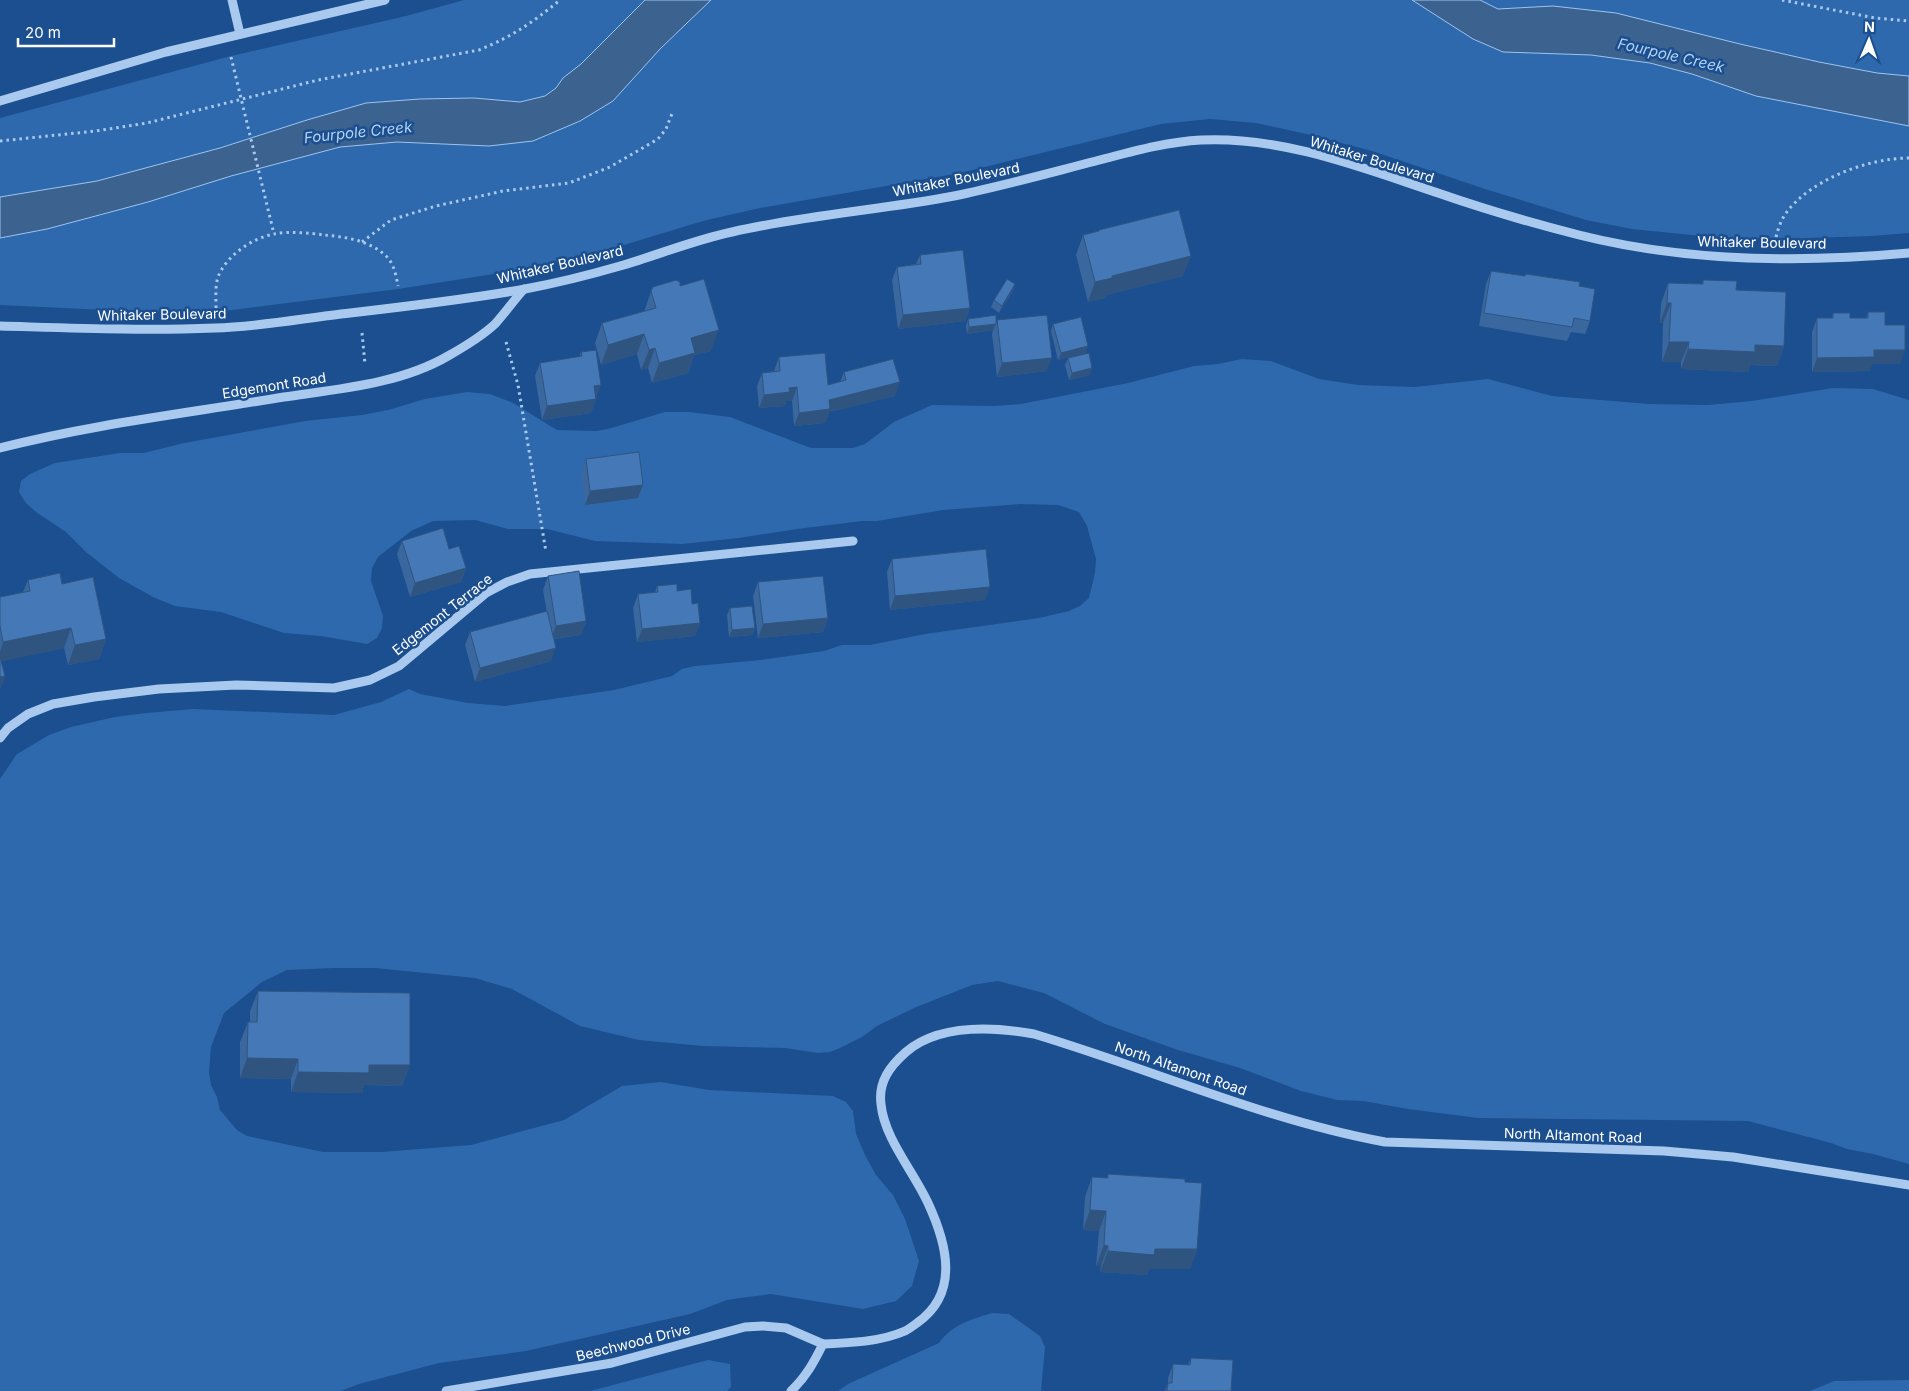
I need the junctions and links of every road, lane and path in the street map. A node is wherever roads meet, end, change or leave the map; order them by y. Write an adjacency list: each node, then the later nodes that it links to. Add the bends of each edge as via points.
1 (232, 0): 6 (street)
2 (385, 0): 6 (street)
3 (560, 0): 8 (path, via 527,27 479,50 318,80)
4 (1782, 0): 5 (path, via 1874,18)
5 (1909, 21)
6 (240, 34): 9 (street)
7 (231, 56): 8 (path)
8 (241, 99): 11 (path, via 96,131); 13 (path)
9 (0, 100)
10 (674, 112): 15 (path, via 658,139 610,166 569,183 503,191 391,220)
11 (0, 141)
12 (1909, 158): 14 (path, via 1876,161 1819,185 1798,200 1786,214)
13 (274, 234): 15 (path, via 314,234); 19 (path, via 247,245 223,267 218,279)
14 (1776, 239)
15 (362, 242): 17 (path, via 386,256 395,270)
16 (1909, 253): 18 (street, Whitaker Boulevard, via 1859,257 1727,257 1630,246 1581,236 1475,206 1314,155 1227,139 1153,145 952,196 732,232 623,265)
17 (398, 289)
18 (524, 289): 20 (street, Whitaker Boulevard, via 217,328); 24 (street, Edgemont Road, via 494,325 448,357 421,369 342,388 110,424)
19 (216, 312)
20 (0, 326)
21 (362, 328): 23 (path)
22 (508, 346): 26 (path, via 518,385)
23 (366, 370)
24 (0, 448)
25 (853, 541): 27 (street, Edgemont Terrace, via 530,574 486,593 399,666 370,680 334,688 236,685 94,697 53,704 28,714)
26 (548, 562)
27 (0, 738)
28 (1909, 1185): 29 (street, North Altamont Road, via 1733,1157 1664,1151 1385,1142 1350,1136 1273,1113 1034,1034 1004,1029 973,1029 939,1036 913,1046 896,1061 881,1090 885,1122 928,1202 943,1240 946,1270 944,1288 937,1305 906,1331 866,1341)
29 (822, 1344): 30 (street, Beechwood Drive, via 786,1328 745,1327 612,1363); 31 (street, via 813,1364)
30 (446, 1391)
31 (791, 1391)

